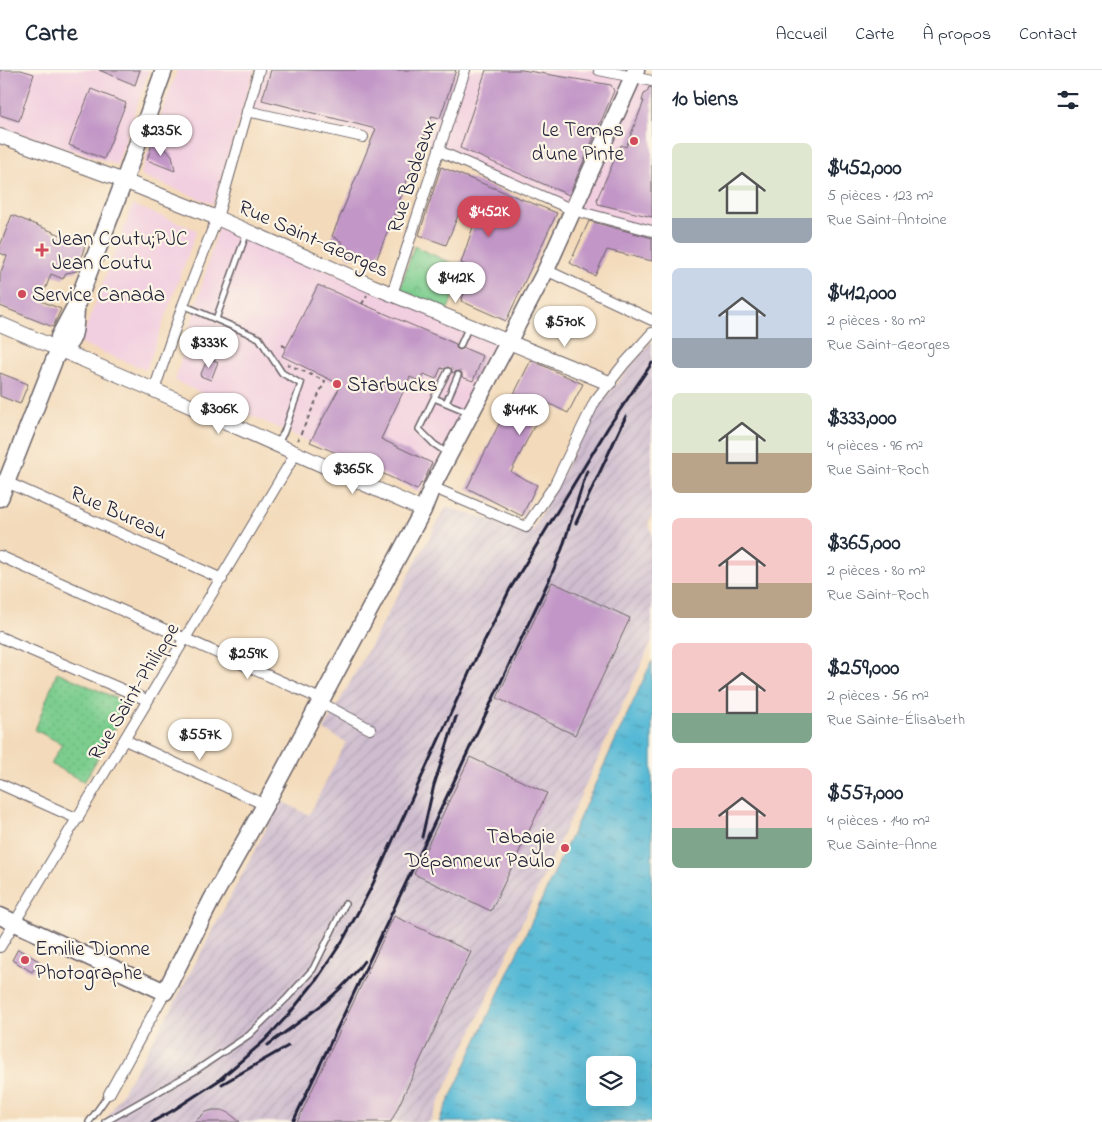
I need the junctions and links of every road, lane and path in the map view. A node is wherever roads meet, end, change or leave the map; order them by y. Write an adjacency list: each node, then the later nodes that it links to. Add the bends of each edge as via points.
1 (164, 70): 11 (main road)
2 (259, 70): 7 (street)
3 (466, 70): 10 (street, Rue Badeaux)
4 (599, 70): 5 (street)
5 (635, 73): 6 (street); 12 (main road)
6 (652, 81)
7 (247, 111): 9 (street); 13 (street)
8 (0, 136): 11 (street, Rue Saint-Georges)
9 (363, 137)
10 (439, 151): 12 (street); 17 (street, Rue Badeaux)
11 (124, 181): 13 (street, Rue Saint-Georges); 28 (main road, via 77,303 59,337)
12 (573, 210): 15 (street); 16 (main road)
13 (217, 218): 14 (street, Rue Saint-Georges); 18 (street)
14 (247, 231): 17 (street, Rue Saint-Georges); 19 (lane)
15 (652, 231)
16 (546, 270): 20 (street); 24 (main road)
17 (392, 294): 22 (street, Rue Saint-Georges)
18 (182, 305): 19 (lane); 35 (street)
19 (216, 319): 39 (lane, via 259,338 282,373 301,384)
20 (652, 320)
21 (0, 324): 28 (street)
22 (469, 324): 24 (street, Rue Saint-Georges); 26 (lane)
23 (652, 333): 34 (street)
24 (509, 340): 34 (street, Rue Saint-Georges); 38 (main road)
25 (282, 345): 27 (path)
26 (460, 346)
27 (286, 347)
28 (60, 349): 35 (street); 42 (main road)
29 (288, 364): 33 (path)
30 (448, 371): 36 (lane)
31 (458, 375): 37 (lane)
32 (326, 378): 33 (path)
33 (325, 381): 40 (path)
34 (610, 382): 43 (street, via 595,401 554,486 526,527)
35 (154, 390): 39 (street)
36 (434, 398): 37 (lane); 41 (lane, via 419,429)
37 (446, 403): 38 (lane)
38 (471, 414): 41 (main road)
39 (277, 444): 40 (street)
40 (297, 447): 45 (street); 47 (street, Rue Saint-Philippe)
41 (449, 454): 43 (main road)
42 (3, 481): 44 (main road); 47 (street, Rue Bureau)
43 (432, 487): 45 (main road)
44 (0, 498)
45 (423, 510): 51 (main road)
46 (0, 556): 49 (street)
47 (222, 578): 49 (street, Rue Saint-Philippe)
48 (0, 637): 50 (street)
49 (186, 638): 50 (street, Rue Saint-Philippe); 51 (street)
50 (147, 700): 53 (street, Rue Saint-Philippe)
51 (322, 702): 52 (street); 55 (main road)
52 (370, 729)
53 (125, 740): 55 (street); 56 (street, Rue Saint-Philippe)
54 (0, 784): 56 (street)
55 (265, 806): 60 (main road)
56 (78, 819): 58 (street, Rue Saint-Philippe)
57 (345, 904): 63 (lane, via 313,969 249,1035 195,1071)
58 (7, 919): 59 (street, Rue Saint-Philippe); 60 (main road)
59 (0, 947)
60 (165, 992): 61 (street)
61 (109, 1094): 62 (lane)
62 (90, 1122)
63 (105, 1122)

